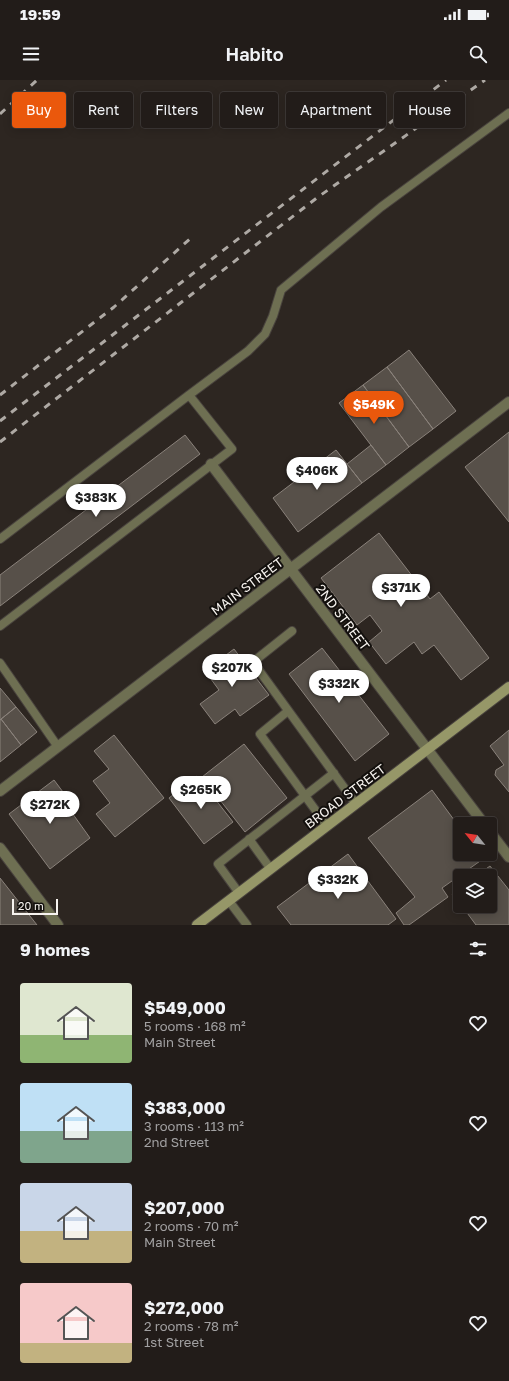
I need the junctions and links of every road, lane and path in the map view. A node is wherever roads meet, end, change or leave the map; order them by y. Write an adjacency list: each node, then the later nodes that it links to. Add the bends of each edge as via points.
1 (509, 113): 2 (lane, via 382,207 281,290 265,334 248,351)
2 (189, 394): 4 (lane, via 232,449); 5 (lane)
3 (509, 402): 6 (street, MAIN STREET)
4 (211, 464): 6 (street, 2ND STREET); 7 (lane)
5 (0, 539)
6 (291, 569): 12 (street, MAIN STREET); 13 (street, 2ND STREET)
7 (0, 626)
8 (292, 631): 11 (lane, via 253,662)
9 (0, 663): 12 (lane)
10 (509, 687): 13 (main road, BROAD STREET)
11 (288, 711): 14 (lane); 16 (lane, via 260,734)
12 (58, 746): 15 (street, MAIN STREET)
13 (428, 749): 17 (main road, BROAD STREET); 18 (street, 2ND STREET)
14 (334, 773): 16 (lane); 17 (lane)
15 (0, 791)
16 (304, 795): 19 (lane); 20 (lane)
17 (356, 804): 19 (main road, BROAD STREET)
18 (479, 817)
19 (327, 826): 24 (main road, BROAD STREET)
20 (249, 839): 24 (lane); 25 (lane, via 218,864)
21 (497, 841): 23 (street)
22 (0, 848): 27 (street)
23 (509, 857)
24 (270, 868): 25 (main road, BROAD STREET)
25 (239, 893): 26 (main road, BROAD STREET)
26 (229, 900): 28 (main road, BROAD STREET); 29 (lane)
27 (58, 925)
28 (196, 925)
29 (247, 925)

